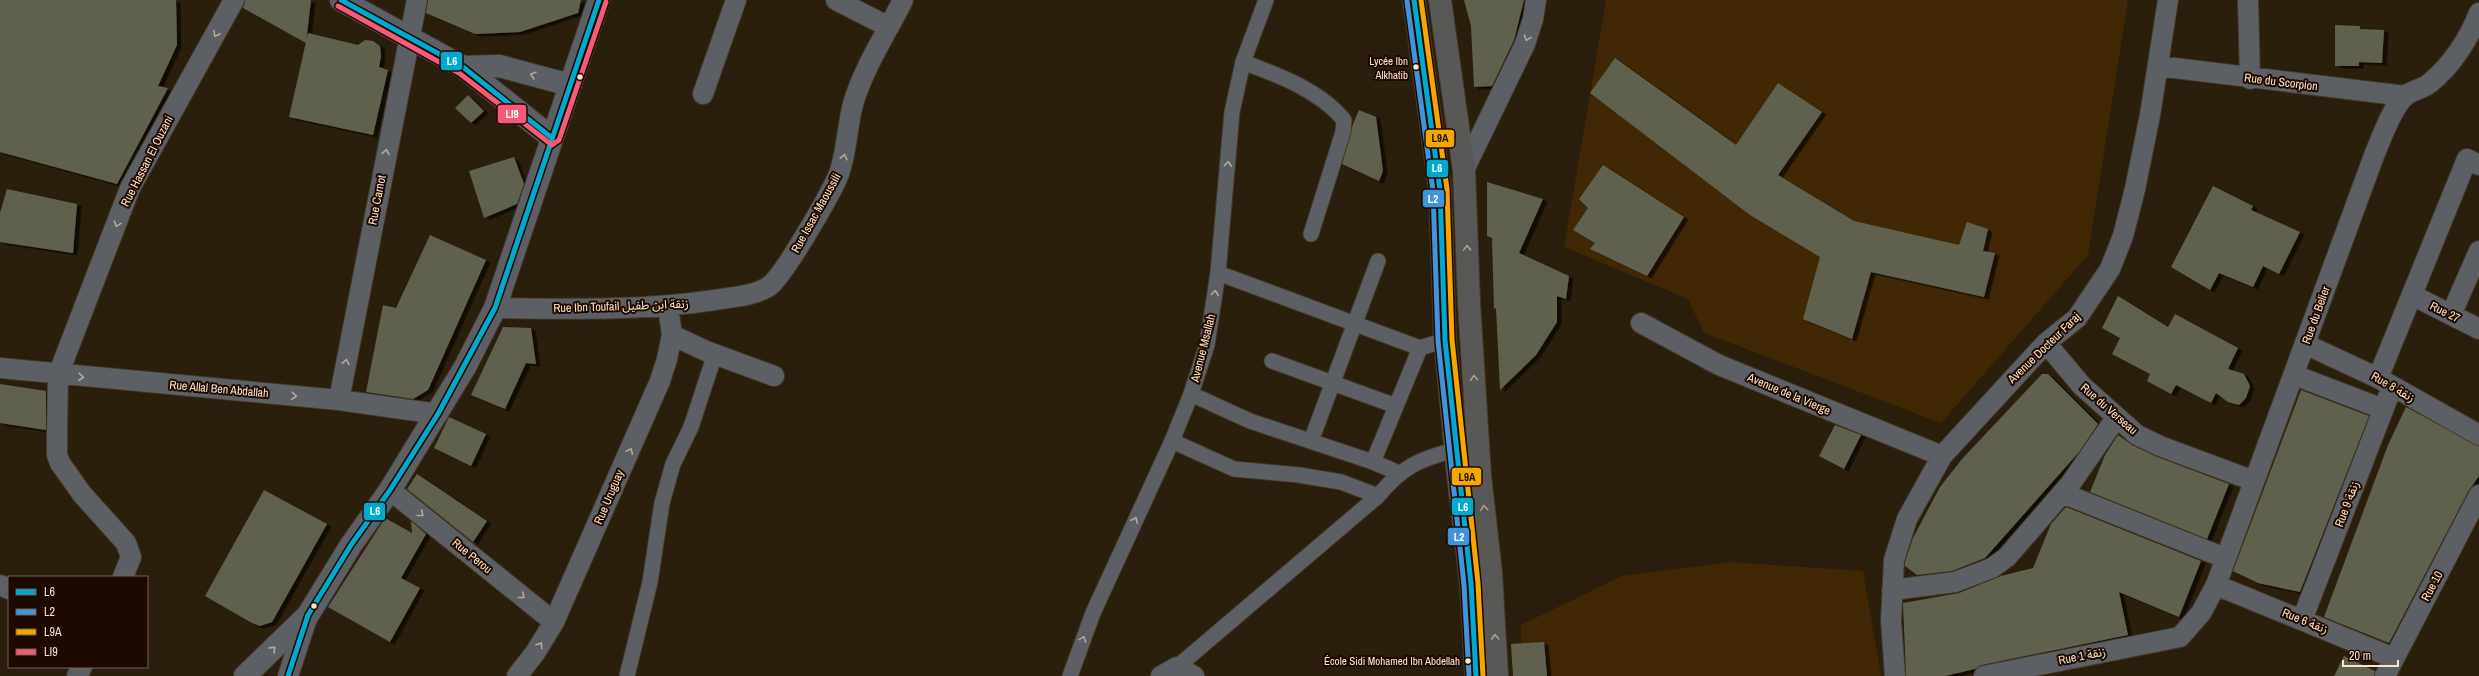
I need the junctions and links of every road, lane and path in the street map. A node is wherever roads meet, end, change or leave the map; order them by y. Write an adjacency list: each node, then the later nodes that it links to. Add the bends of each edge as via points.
1 (234, 0): 47 (street, Rue Hassan El Ouzani, one-way to 47, via 130,188)
2 (341, 0): 16 (street)
3 (417, 0): 16 (street, Rue Carnot)
4 (599, 0): 21 (street)
5 (736, 0): 22 (street)
6 (836, 0): 15 (street)
7 (903, 0): 15 (street, Rue Issac Maoussili)
8 (1266, 0): 17 (street, Avenue Msallah)
9 (1414, 0): 40 (main road, via 1440,190)
10 (1440, 0): 26 (main road)
11 (1536, 0): 26 (street, one-way to 26, via 1525,44)
12 (2168, 0): 18 (street, Avenue Docteur Faraj)
13 (2248, 0): 20 (street)
14 (2479, 13): 23 (street, via 2470,33 2443,70 2429,84)
15 (889, 27): 31 (street, Rue Issac Maoussili, one-way to 15, via 787,264 838,177 844,161 854,103)
16 (408, 38): 19 (street); 53 (street, Rue Carnot, one-way to 16)
17 (1243, 62): 27 (street, via 1292,82 1327,104 1344,120 1341,138); 30 (street, Avenue Msallah, one-way to 17, via 1232,112)
18 (2158, 66): 20 (street, Rue du Scorpion); 41 (street, Avenue Docteur Faraj, via 2136,182 2123,236 2110,269 2077,318)
19 (463, 67): 21 (street, one-way to 19, via 499,66); 24 (street)
20 (2250, 79): 23 (street, Rue du Scorpion)
21 (570, 86): 24 (street)
22 (703, 94)
23 (2405, 96): 42 (street, Rue du Belier, via 2390,119 2375,153)
24 (552, 138): 34 (street)
25 (2479, 165): 32 (street, Rue 9 زنقة, via 2467,159)
26 (1464, 170): 87 (main road, one-way to 26, via 1470,327)
27 (1311, 234)
28 (2479, 251): 35 (street)
29 (1378, 262): 36 (street)
30 (1218, 273): 36 (street); 52 (street, Avenue Msallah, one-way to 30, via 1208,338)
31 (769, 286): 33 (street, Rue Ibn Toufail زنقة ابن طفيل, via 737,296)
32 (2412, 296): 35 (street, Rue 27); 50 (street, Rue 9 زنقة)
33 (668, 306): 34 (street, Rue Ibn Toufail زنقة ابن طفيل); 39 (street, Rue Uruguay)
34 (494, 308): 56 (street)
35 (2451, 315): 38 (street, Rue 27)
36 (1354, 323): 43 (street); 51 (street)
37 (1642, 323): 62 (street, Avenue de la Vierge, via 1719,365)
38 (2479, 329)
39 (672, 335): 44 (street); 76 (street, Rue Uruguay, one-way to 39, via 649,408 667,359)
40 (1446, 340): 43 (street); 61 (main road)
41 (2046, 343): 57 (street, Rue du Verseau, via 2082,386); 62 (street, Avenue Docteur Faraj)
42 (2305, 344): 48 (street, Rue du Belier); 50 (street, Rue 8 زنقة)
43 (1420, 348): 54 (street)
44 (715, 354): 49 (street); 84 (street, via 691,426 673,464 662,503 650,582)
45 (1272, 361): 51 (street)
46 (0, 368): 47 (street, Rue Allal Ben Abdallah)
47 (58, 375): 53 (street, Rue Allal Ben Abdallah, one-way to 53); 71 (street, via 57,432 60,463 82,494 126,543 131,557)
48 (2294, 375): 55 (street); 65 (street, Rue du Belier)
49 (774, 376)
50 (2385, 382): 55 (street, Rue 9 زنقة); 58 (street, Rue 8 زنقة)
51 (1332, 383): 54 (street); 60 (street)
52 (1191, 394): 59 (street, Avenue Msallah); 60 (street, via 1250,421)
53 (339, 400): 56 (street, Rue Allal Ben Abdallah)
54 (1396, 406): 63 (street)
55 (2383, 409): 75 (street, Rue 9 زنقة)
56 (438, 414): 66 (street)
57 (2116, 418): 65 (street, Rue du Verseau, via 2137,435 2160,446); 67 (street, via 2084,466)
58 (2479, 435)
59 (1172, 441): 69 (street, via 1234,469 1341,482); 85 (street, Avenue Msallah, one-way to 59, via 1097,604)
60 (1310, 441): 63 (street)
61 (1455, 450): 64 (street, via 1426,457); 86 (main road, via 1471,584)
62 (1942, 456): 73 (street, Avenue Docteur Faraj, via 1907,520 1894,560)
63 (1373, 462): 64 (street)
64 (1399, 473): 69 (street)
65 (2254, 481): 70 (street, Rue du Belier)
66 (390, 490): 74 (street, via 351,545); 76 (street, Rue Perou, one-way to 76)
67 (2062, 493): 70 (street); 73 (street, via 2007,557 1992,568 1956,582)
68 (2479, 495): 78 (street, Rue 10)
69 (1378, 496): 79 (street)
70 (2225, 558): 72 (street, Rue du Belier)
71 (123, 576)
72 (2216, 585): 75 (street, Rue 6 زنقة); 77 (street, Rue du Belier, via 2201,613)
73 (1892, 590): 88 (street, Avenue Docteur Faraj, via 1891,621)
74 (308, 615): 81 (street, one-way to 74); 82 (street)
75 (2302, 620): 78 (street, Rue 6 زنقة)
76 (554, 622): 83 (street, Rue Uruguay, one-way to 76, via 536,653)
77 (2180, 637): 80 (street, Rue 1 زنقة)
78 (2394, 658): 89 (street, Rue 10)
79 (1178, 673)
80 (1989, 675)
81 (245, 676)
82 (288, 676)
83 (517, 676)
84 (627, 676)
85 (1070, 676)
86 (1476, 676)
87 (1497, 676)
88 (1895, 676)
89 (2385, 676)

